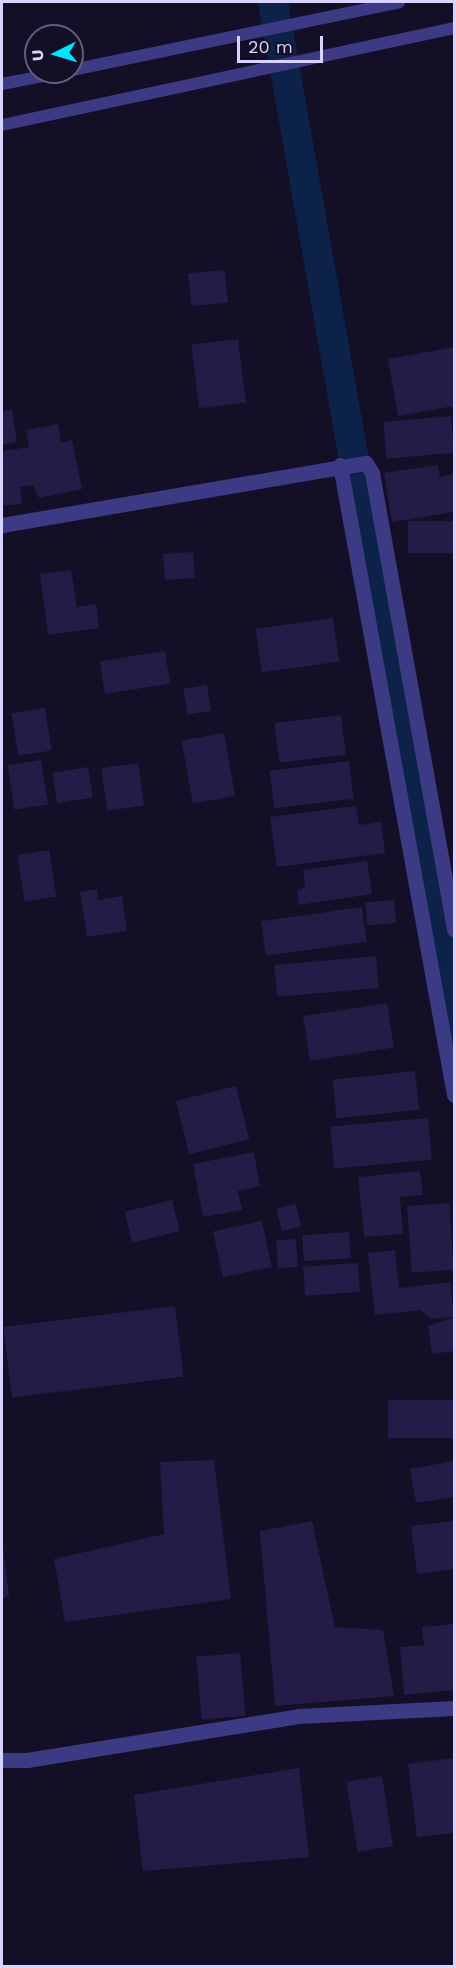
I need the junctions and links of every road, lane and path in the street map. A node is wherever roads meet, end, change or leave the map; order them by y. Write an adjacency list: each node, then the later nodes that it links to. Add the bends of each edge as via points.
1 (399, 2): 3 (lane)
2 (454, 28): 6 (lane)
3 (84, 67)
4 (24, 80): 5 (lane)
5 (2, 84)
6 (2, 125)
7 (340, 465): 8 (street); 9 (street, via 361,461 372,473); 10 (street)
8 (2, 525)
9 (454, 930)
10 (454, 1095)
11 (454, 1708): 12 (street, via 298,1716 27,1760)
12 (2, 1760)

